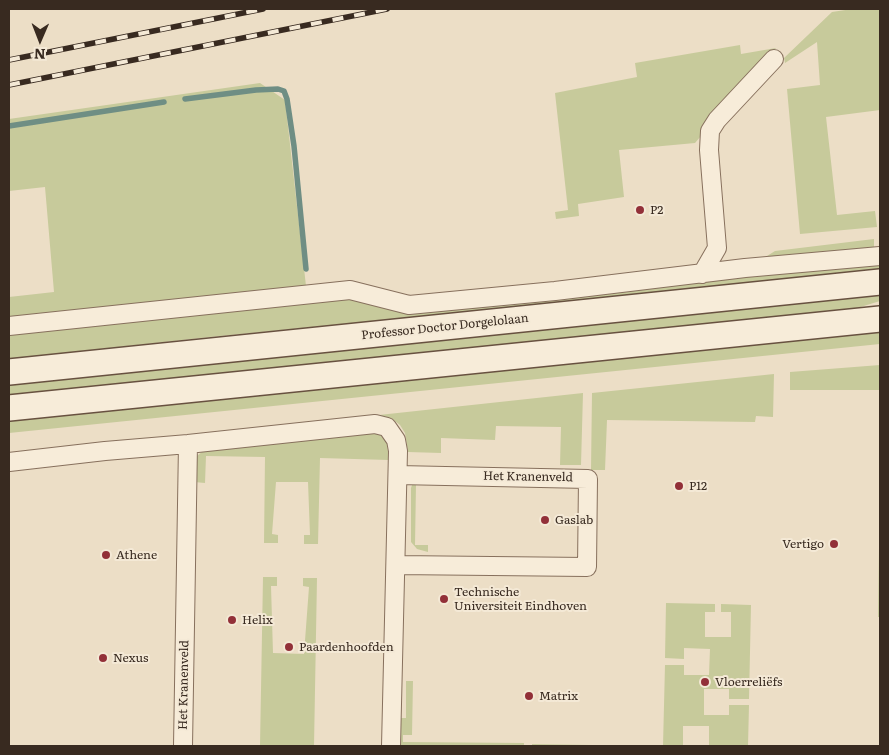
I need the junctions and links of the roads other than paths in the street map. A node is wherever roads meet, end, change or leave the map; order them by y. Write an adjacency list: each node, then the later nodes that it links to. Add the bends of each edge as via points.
1 (774, 59): 3 (street, via 710,131 708,150 716,248)
2 (880, 256): 3 (street, Professor Doctor Dorgelolaan)
3 (702, 274): 6 (street, Professor Doctor Dorgelolaan, via 409,305 350,290)
4 (880, 282): 7 (main road, Professor Doctor Dorgelolaan)
5 (880, 319): 8 (main road)
6 (9, 326)
7 (9, 372)
8 (9, 408)
9 (188, 444): 10 (street); 11 (street, via 375,424 387,427 396,440); 13 (street, Het Kranenveld)
10 (9, 462)
11 (398, 474): 12 (street); 12 (street, Het Kranenveld, via 588,479 587,567)
12 (396, 565): 14 (street)
13 (183, 746)
14 (392, 746)

